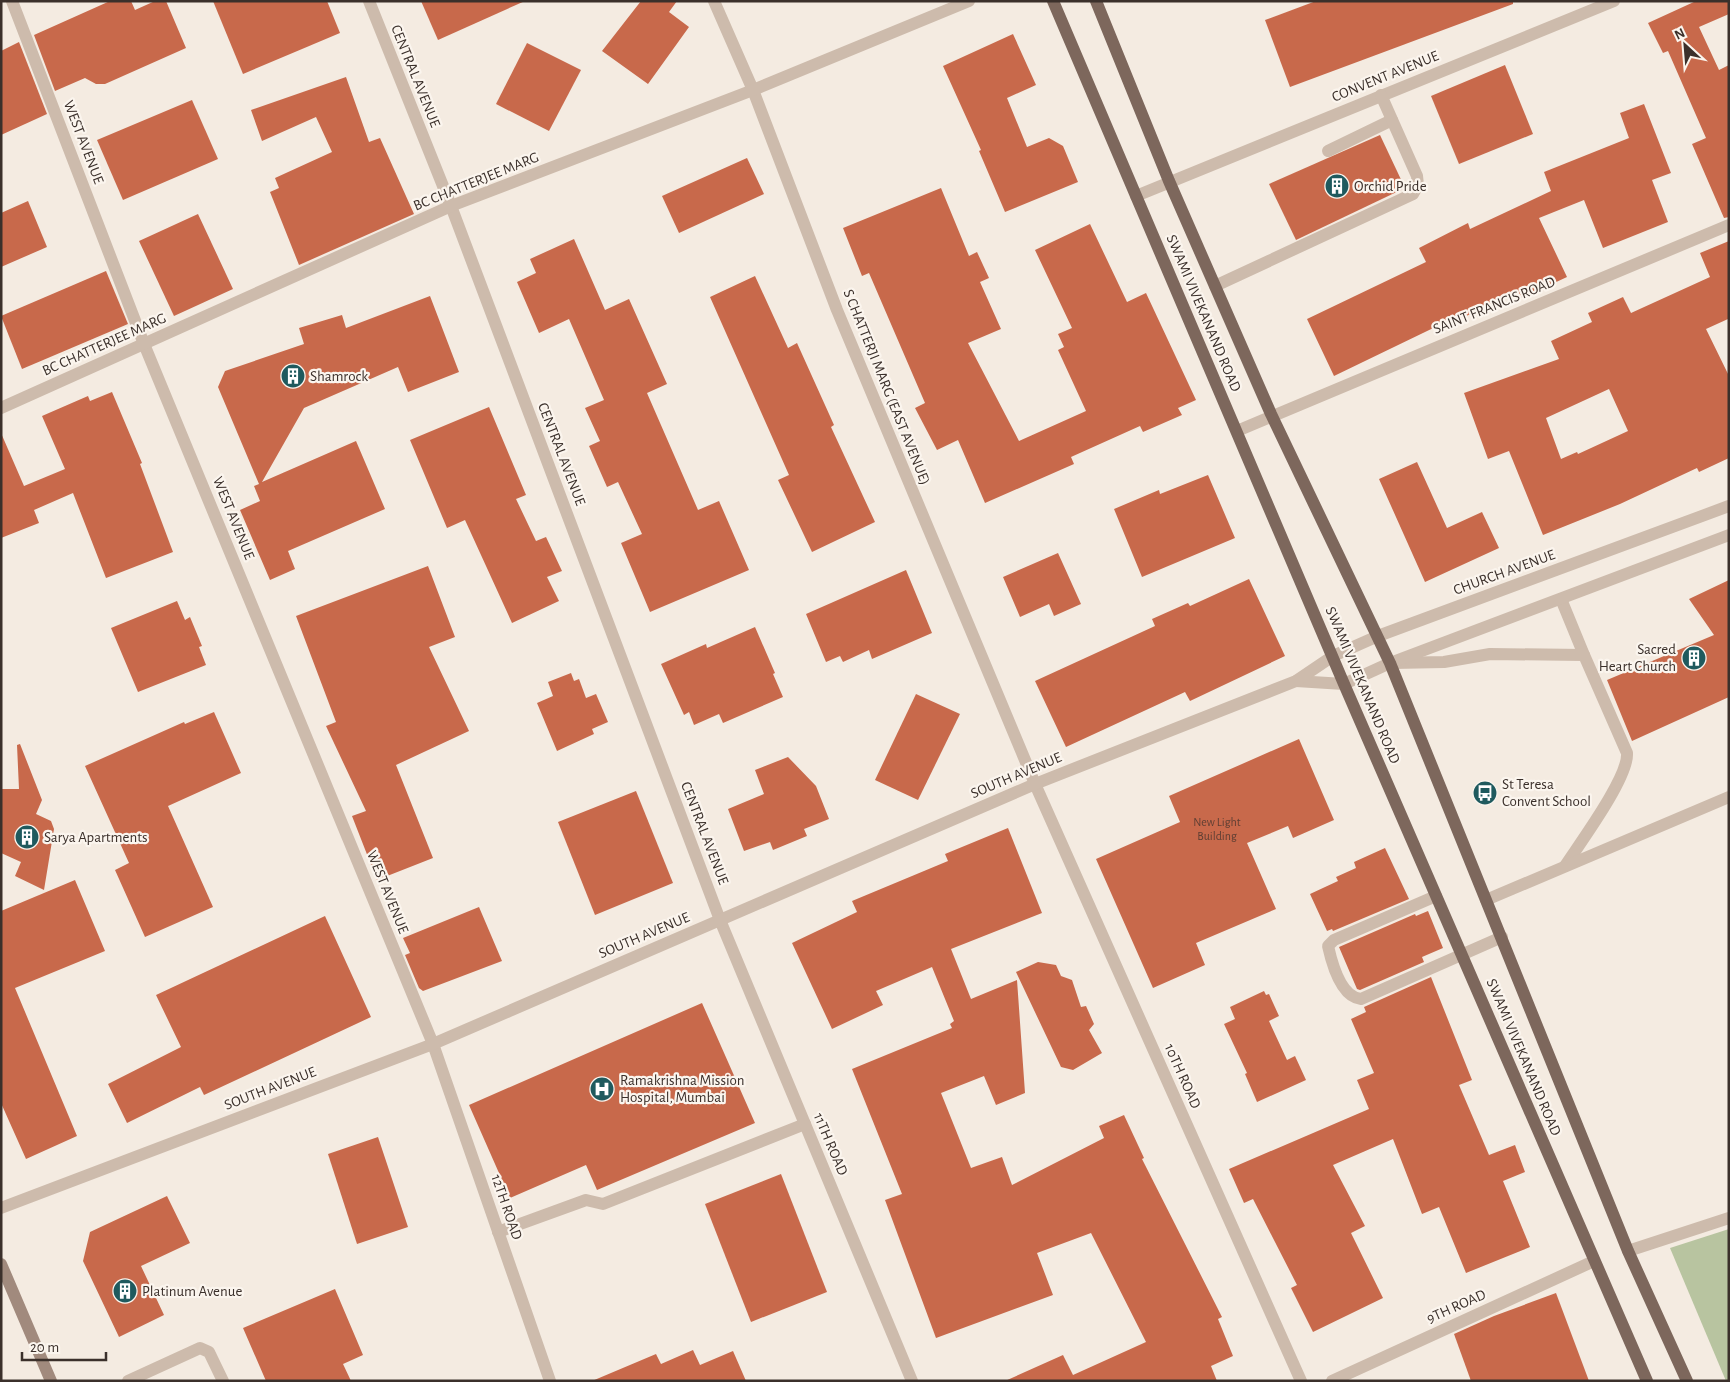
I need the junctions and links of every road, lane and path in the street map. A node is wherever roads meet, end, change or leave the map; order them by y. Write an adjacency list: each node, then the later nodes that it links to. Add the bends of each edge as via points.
1 (12, 1): 17 (street, WEST AVENUE)
2 (369, 1): 14 (street, CENTRAL AVENUE)
3 (714, 1): 8 (street, S CHATTERJI MARG (EAST AVENUE))
4 (969, 1): 8 (street, BC CHATTERJEE MARG)
5 (1053, 1): 13 (main road, SWAMI VIVEKANAND ROAD)
6 (1096, 1): 12 (main road, SWAMI VIVEKANAND ROAD)
7 (1614, 1): 9 (street, CONVENT AVENUE)
8 (753, 90): 14 (street, BC CHATTERJEE MARG); 30 (street, S CHATTERJI MARG (EAST AVENUE), via 836,310)
9 (1380, 95): 10 (street); 12 (street, CONVENT AVENUE)
10 (1392, 120): 11 (street); 16 (street, via 1417,176 1418,185 1413,194)
11 (1328, 151)
12 (1169, 181): 13 (street, CONVENT AVENUE); 16 (main road, SWAMI VIVEKANAND ROAD)
13 (1136, 196): 20 (main road, SWAMI VIVEKANAND ROAD)
14 (451, 206): 17 (street, BC CHATTERJEE MARG); 35 (street, CENTRAL AVENUE)
15 (1729, 225): 19 (street, SAINT FRANCIS ROAD)
16 (1215, 286): 19 (main road, SWAMI VIVEKANAND ROAD)
17 (144, 344): 18 (street, BC CHATTERJEE MARG); 38 (street, WEST AVENUE)
18 (1, 408)
19 (1271, 414): 20 (street, SAINT FRANCIS ROAD); 24 (main road, SWAMI VIVEKANAND ROAD)
20 (1237, 430): 26 (main road, SWAMI VIVEKANAND ROAD)
21 (1729, 506): 24 (street, CHURCH AVENUE)
22 (1729, 535): 23 (street)
23 (1561, 599): 25 (street); 27 (street)
24 (1378, 636): 26 (street, CHURCH AVENUE); 27 (main road, SWAMI VIVEKANAND ROAD)
25 (1584, 655): 27 (street, via 1490,654 1444,662); 32 (street, via 1628,762)
26 (1333, 656): 28 (street, CHURCH AVENUE); 29 (main road, SWAMI VIVEKANAND ROAD)
27 (1390, 663): 29 (street); 34 (main road, SWAMI VIVEKANAND ROAD)
28 (1296, 681): 29 (street); 30 (street, SOUTH AVENUE)
29 (1344, 684): 33 (main road, SWAMI VIVEKANAND ROAD)
30 (1034, 784): 35 (street, SOUTH AVENUE); 51 (street, 10TH ROAD)
31 (1729, 797): 32 (street)
32 (1565, 866): 34 (street)
33 (1436, 896): 37 (main road, SWAMI VIVEKANAND ROAD); 37 (street, via 1334,940 1328,946 1342,982 1346,991 1361,999)
34 (1486, 900): 36 (main road, SWAMI VIVEKANAND ROAD)
35 (720, 920): 38 (street, SOUTH AVENUE); 39 (street, 11TH ROAD)
36 (1502, 937): 37 (street); 43 (main road, SWAMI VIVEKANAND ROAD)
37 (1462, 955): 44 (main road, SWAMI VIVEKANAND ROAD)
38 (433, 1044): 40 (street, SOUTH AVENUE); 42 (street, 12TH ROAD)
39 (805, 1124): 42 (street, via 603,1204 586,1200); 50 (street, 11TH ROAD)
40 (1, 1208)
41 (1729, 1218): 43 (street)
42 (498, 1232): 49 (street, 12TH ROAD)
43 (1628, 1251): 54 (main road, SWAMI VIVEKANAND ROAD)
44 (1594, 1261): 52 (street, 9TH ROAD); 53 (main road, SWAMI VIVEKANAND ROAD)
45 (1, 1264): 46 (main road)
46 (51, 1381)
47 (128, 1381): 48 (street, via 200,1348 209,1352)
48 (223, 1381)
49 (550, 1381)
50 (912, 1381)
51 (1301, 1381)
52 (1332, 1381)
53 (1647, 1381)
54 (1687, 1381)

